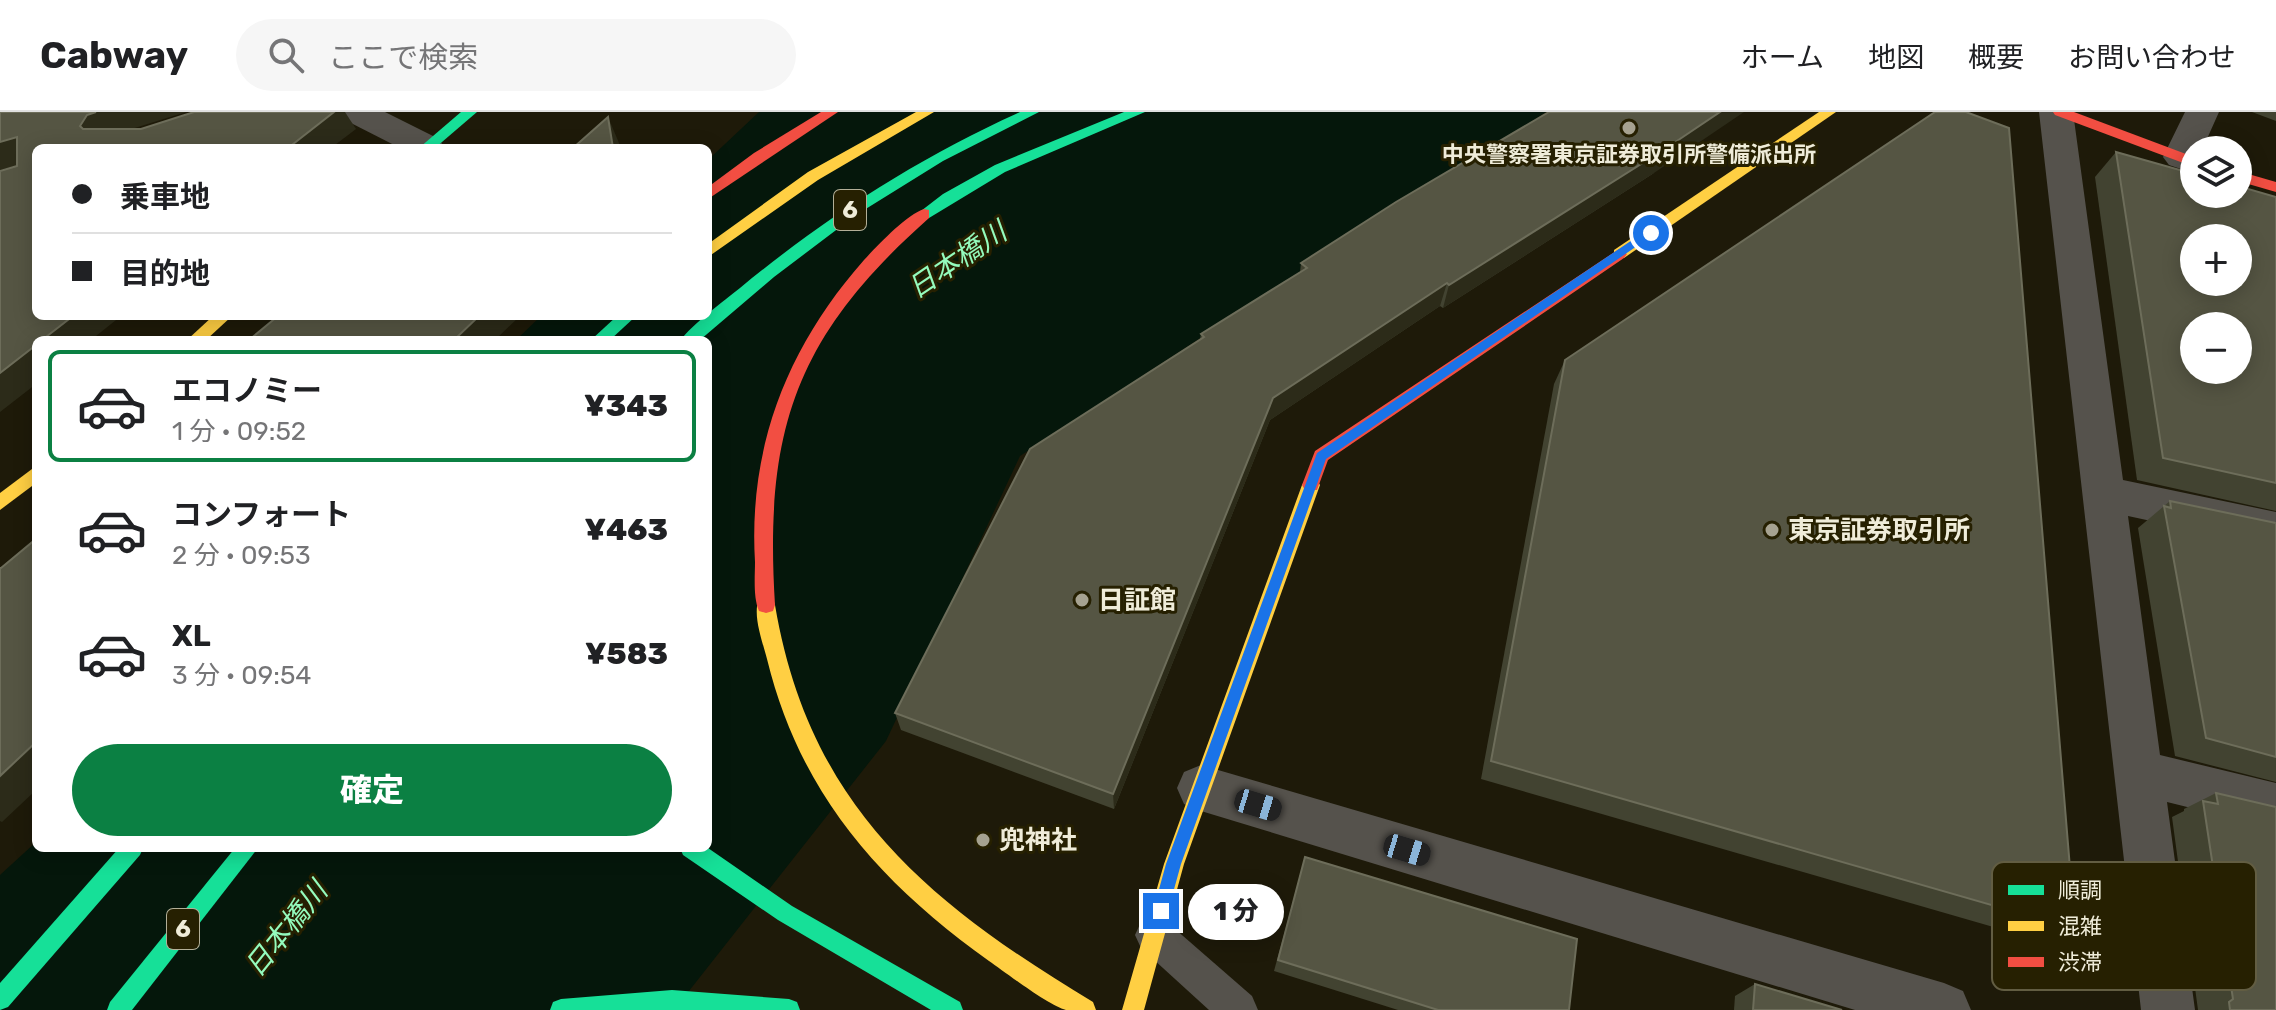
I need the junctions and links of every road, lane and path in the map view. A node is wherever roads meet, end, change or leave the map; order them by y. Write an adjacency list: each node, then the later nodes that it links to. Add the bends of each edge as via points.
1 (357, 112): 11 (street)
2 (470, 112): 12 (main road)
3 (831, 112): 16 (main road)
4 (927, 112): 17 (main road, 6, via 795,187)
5 (1032, 112): 22 (main road, 6, via 966,140 885,185 785,258)
6 (1138, 112): 41 (main road, via 1015,160 959,191 910,224 868,263 834,303 802,355 779,417 764,482 759,550 765,619 783,691 818,769 869,842 940,911 1029,978)
7 (1829, 112): 28 (main road, via 1321,456)
8 (2058, 112): 13 (main road); 24 (street)
9 (2202, 112): 10 (street)
10 (2194, 136)
11 (418, 144)
12 (431, 144)
13 (2180, 157)
14 (2252, 180): 15 (main road)
15 (2276, 187)
16 (712, 191)
17 (712, 249)
18 (219, 320): 20 (main road)
19 (623, 320): 21 (main road)
20 (200, 336)
21 (604, 336)
22 (694, 336)
23 (32, 476): 25 (main road)
24 (2102, 493): 26 (street); 27 (street)
25 (0, 503)
26 (2276, 530)
27 (2137, 772): 29 (street); 33 (street)
28 (1201, 788): 34 (main road); 44 (street)
29 (2276, 806)
30 (129, 852): 36 (main road)
31 (245, 852): 37 (main road, 6)
32 (695, 852): 40 (main road, via 806,925)
33 (2149, 862)
34 (1154, 935): 42 (main road); 43 (lane)
35 (2165, 990): 45 (street)
36 (0, 999)
37 (118, 1010)
38 (561, 1010): 39 (main road, via 672,1001)
39 (789, 1010)
40 (952, 1010)
41 (1085, 1010)
42 (1133, 1010)
43 (1238, 1010)
44 (1944, 1010)
45 (2168, 1010)

